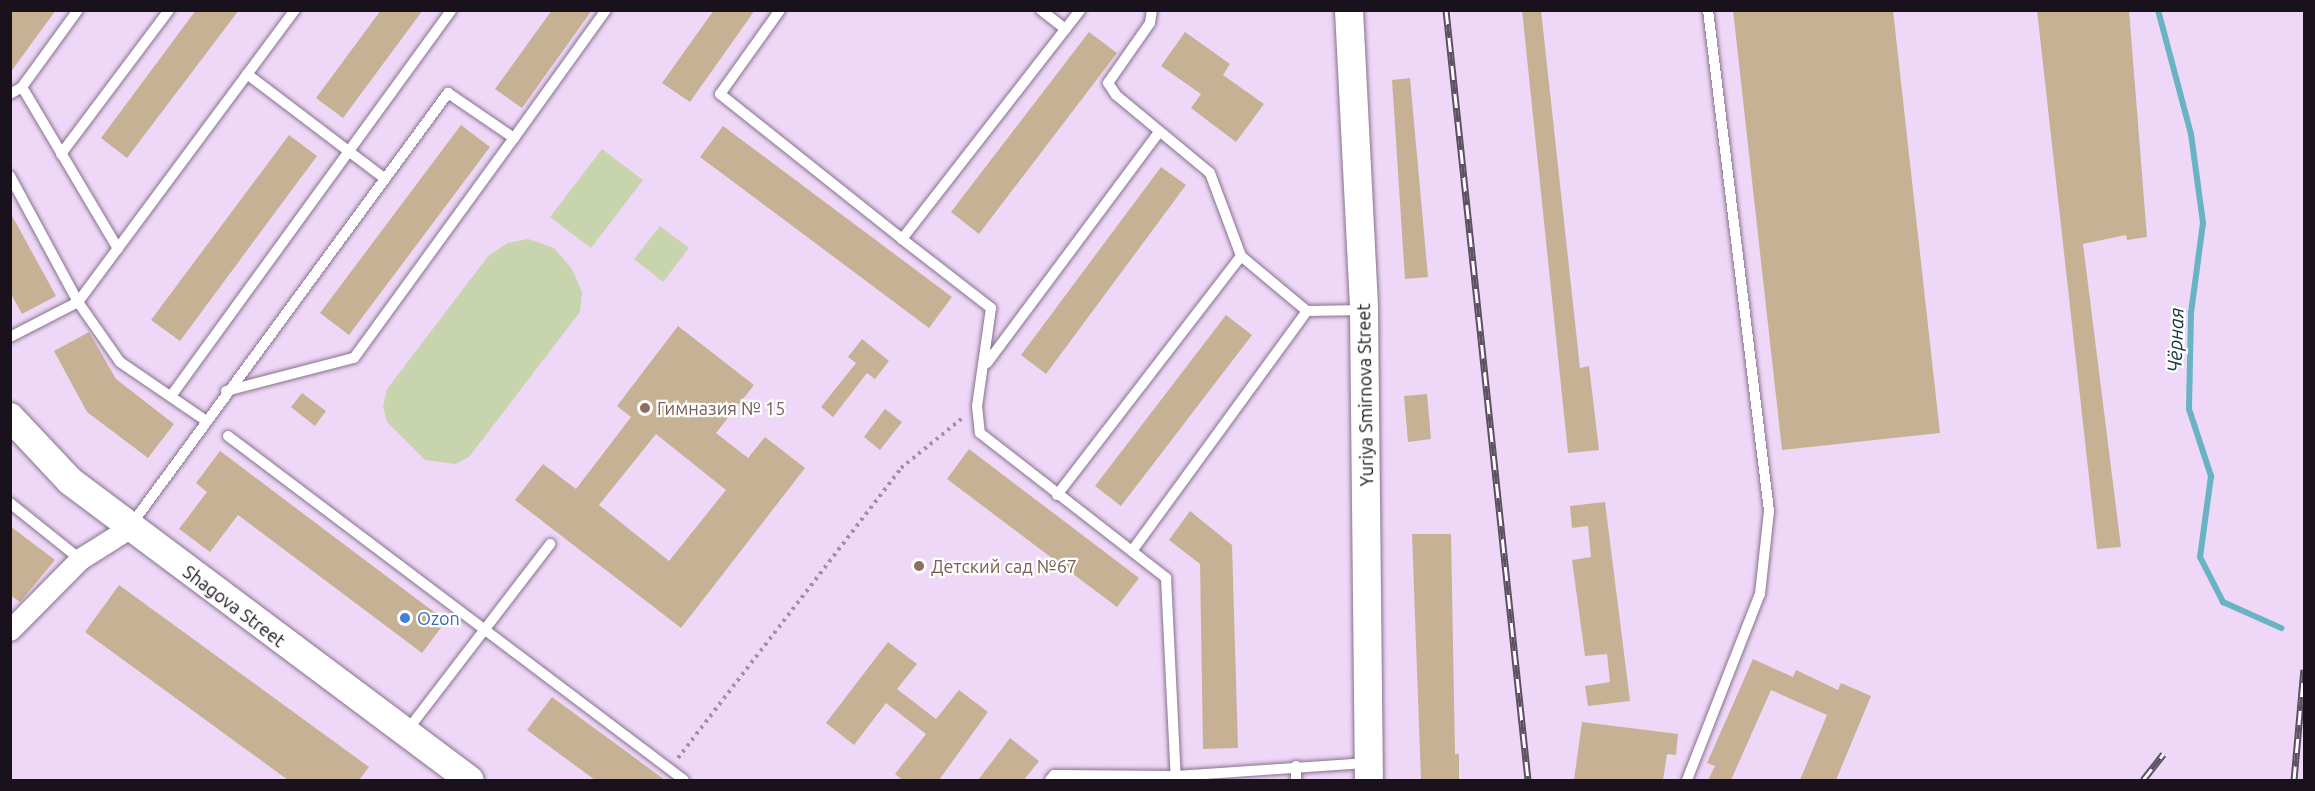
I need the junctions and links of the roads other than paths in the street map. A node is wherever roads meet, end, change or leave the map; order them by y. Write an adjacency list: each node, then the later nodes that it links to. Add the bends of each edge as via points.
1 (78, 10): 14 (lane)
2 (169, 10): 19 (lane)
3 (295, 10): 13 (lane)
4 (451, 10): 18 (lane)
5 (606, 10): 17 (lane)
6 (780, 10): 22 (lane, via 720,94)
7 (1041, 10): 12 (lane)
8 (1080, 10): 12 (lane)
9 (1152, 10): 16 (lane, via 1150,23 1108,83 1116,95)
10 (1349, 10): 26 (main road, Yuriya Smirnova Street)
11 (1708, 10): 51 (lane, via 1769,511 1760,594)
12 (1065, 29): 22 (lane)
13 (247, 74): 18 (lane); 23 (lane)
14 (22, 87): 15 (lane); 19 (lane)
15 (10, 94)
16 (1159, 132): 24 (lane, via 1210,173); 29 (lane)
17 (514, 138): 21 (lane, via 448,93); 30 (lane, via 354,358)
18 (349, 151): 21 (lane); 31 (lane)
19 (61, 154): 23 (lane)
20 (10, 176): 25 (lane)
21 (384, 178): 30 (lane)
22 (902, 240): 29 (lane, via 992,308)
23 (118, 249): 25 (lane)
24 (1241, 256): 27 (lane); 35 (lane)
25 (78, 302): 28 (lane); 31 (lane, via 120,362)
26 (1364, 310): 27 (lane); 45 (main road, Yuriya Smirnova Street)
27 (1308, 311): 39 (lane)
28 (10, 338)
29 (986, 364): 35 (lane, via 977,406 980,433)
30 (226, 391): 33 (lane)
31 (171, 396): 33 (lane)
32 (10, 417): 37 (main road, Shagova Street, via 70,482)
33 (205, 420): 37 (lane)
34 (228, 436): 42 (lane)
35 (1057, 495): 39 (lane)
36 (10, 503): 40 (lane)
37 (129, 528): 40 (street); 43 (main road, Shagova Street)
38 (550, 544): 42 (lane)
39 (1132, 551): 46 (lane, via 1166,578)
40 (80, 559): 41 (street)
41 (10, 630)
42 (482, 632): 43 (lane); 48 (lane)
43 (405, 733): 47 (main road, Shagova Street)
44 (1296, 766): 45 (lane); 46 (lane); 50 (lane)
45 (1369, 772)
46 (1176, 778): 49 (lane, via 1054,775)
47 (470, 780)
48 (684, 780)
49 (1050, 780)
50 (1296, 780)
51 (1687, 780)

